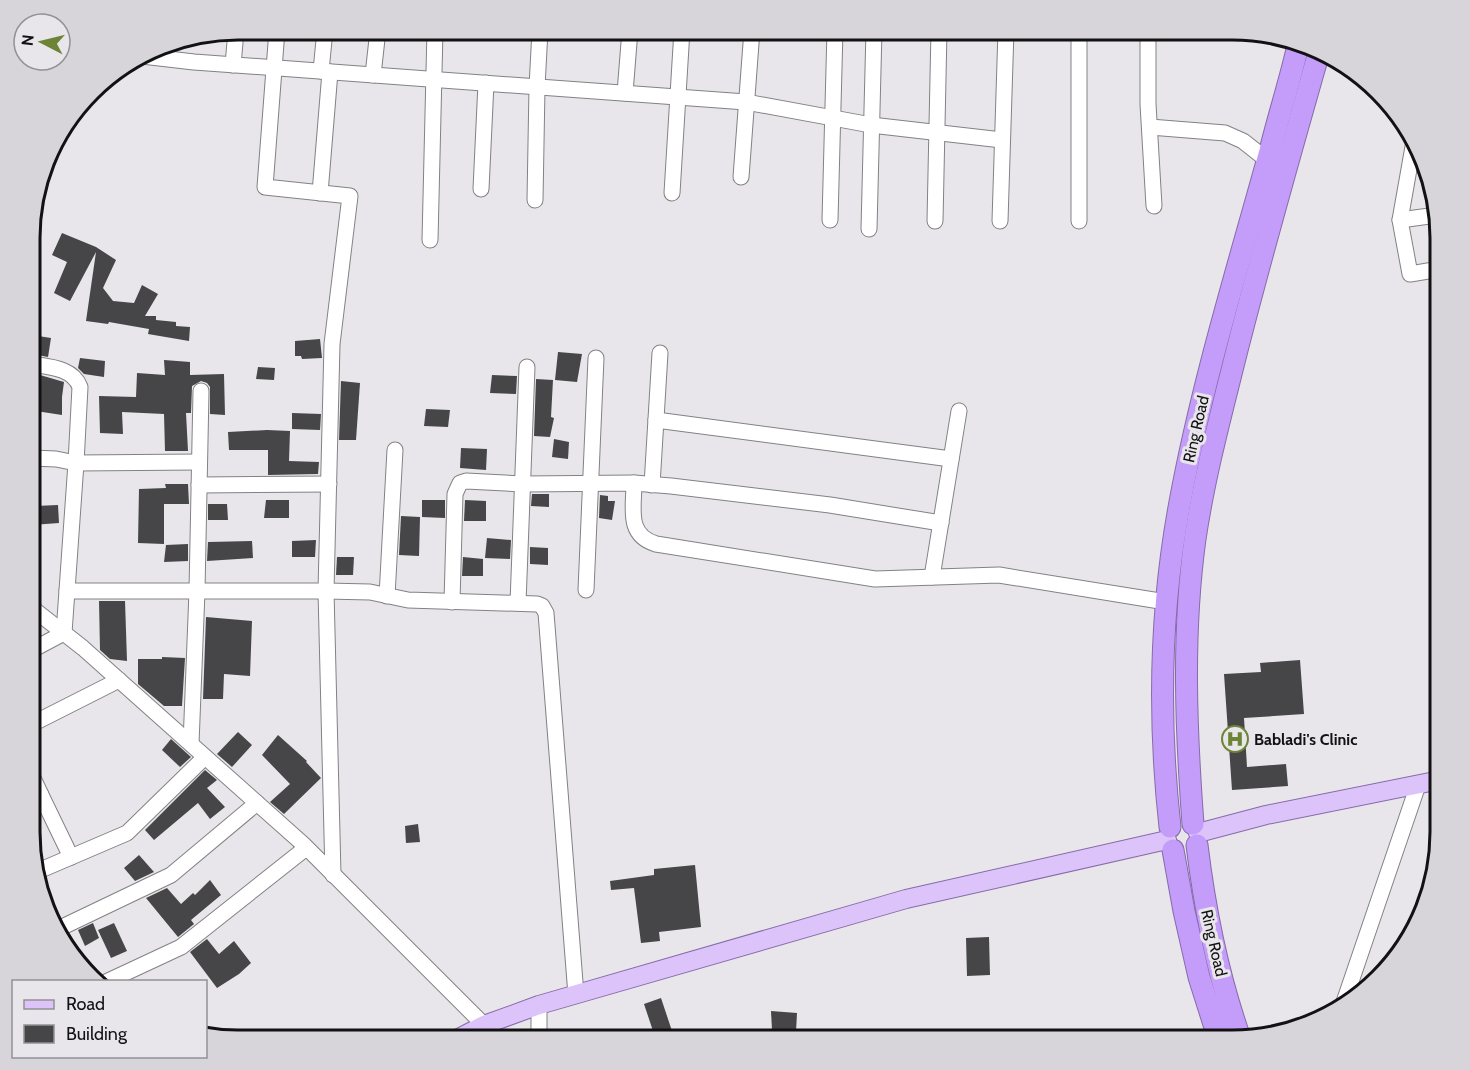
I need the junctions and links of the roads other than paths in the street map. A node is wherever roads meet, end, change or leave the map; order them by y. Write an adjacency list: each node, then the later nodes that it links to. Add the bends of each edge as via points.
1 (235, 40): 19 (street)
2 (276, 40): 20 (street)
3 (325, 40): 21 (street)
4 (377, 40): 22 (street)
5 (435, 40): 23 (street)
6 (539, 40): 25 (street)
7 (629, 40): 26 (street)
8 (681, 40): 27 (street)
9 (751, 41): 28 (street)
10 (835, 41): 29 (street)
11 (874, 41): 30 (street)
12 (939, 41): 32 (street)
13 (1006, 41): 33 (street)
14 (1079, 41): 47 (street)
15 (1148, 41): 31 (street)
16 (1296, 51): 35 (highway, Ring Road)
17 (159, 58): 19 (street)
18 (1317, 60): 90 (highway, Ring Road, via 1235,359 1195,540 1186,691 1187,749)
19 (233, 65): 20 (street)
20 (273, 68): 21 (street); 38 (street, via 265,187)
21 (325, 72): 22 (street); 38 (street)
22 (373, 75): 23 (street)
23 (433, 80): 24 (street); 49 (street)
24 (486, 83): 25 (street); 37 (street)
25 (537, 87): 26 (street); 40 (street)
26 (625, 93): 27 (street)
27 (678, 97): 28 (street); 39 (street)
28 (746, 102): 29 (street); 36 (street)
29 (833, 117): 30 (street); 43 (street)
30 (871, 125): 32 (street); 48 (street)
31 (1150, 127): 35 (street, via 1225,133 1243,141); 41 (street)
32 (937, 132): 33 (street); 45 (street)
33 (1002, 140): 46 (street)
34 (1411, 156): 44 (street)
35 (1267, 160): 77 (highway, Ring Road, via 1202,403 1180,502)
36 (741, 177)
37 (481, 189)
38 (320, 193): 64 (street, via 350,196 332,344)
39 (672, 193)
40 (535, 200)
41 (1154, 206)
42 (1428, 216): 44 (street)
43 (830, 220)
44 (1400, 220): 50 (street, via 1410,274)
45 (935, 221)
46 (1000, 221)
47 (1079, 221)
48 (869, 229)
49 (430, 240)
50 (1429, 271)
51 (660, 353): 57 (street)
52 (596, 357): 66 (street)
53 (40, 365): 62 (street, via 72,374 80,387)
54 (527, 367): 65 (street)
55 (201, 391): 61 (street)
56 (959, 411): 60 (street)
57 (656, 420): 60 (street); 68 (street)
58 (395, 450): 75 (street)
59 (40, 458): 62 (street)
60 (951, 459): 69 (street)
61 (199, 462): 62 (street); 67 (street)
62 (76, 463): 72 (street)
63 (634, 483): 66 (street); 68 (street); 70 (street, via 634,523 645,541 875,579)
64 (328, 484): 67 (street); 74 (street)
65 (523, 484): 66 (street); 76 (street, via 460,483); 78 (street)
66 (590, 484): 71 (street)
67 (199, 485): 73 (street)
68 (652, 485): 69 (street, via 830,505)
69 (941, 523): 70 (street)
70 (932, 578): 77 (street, via 999,575)
71 (586, 590)
72 (67, 591): 73 (street); 80 (street)
73 (197, 591): 74 (street); 84 (street)
74 (326, 591): 75 (street); 95 (street)
75 (387, 596): 76 (street)
76 (452, 602): 78 (street)
77 (1166, 602): 91 (highway, Ring Road, via 1162,732)
78 (518, 603): 99 (street, via 537,604 546,613)
79 (41, 615): 80 (street)
80 (64, 633): 81 (street); 82 (street)
81 (41, 645)
82 (119, 680): 83 (street); 84 (street)
83 (41, 720)
84 (191, 744): 85 (street)
85 (205, 757): 88 (street); 93 (street, via 127,833)
86 (1429, 782): 87 (main road)
87 (1418, 785): 90 (main road, via 1266,815); 98 (street)
88 (257, 803): 92 (street); 96 (street, via 171,875)
89 (41, 804): 93 (street)
90 (1196, 834): 91 (highway, via 1184,821 1179,821); 91 (highway, via 1189,852 1184,853); 105 (highway, Ring Road, via 1214,951)
91 (1170, 839): 99 (main road, via 906,899); 104 (highway, Ring Road, via 1199,976)
92 (306, 848): 95 (street); 97 (street, via 181,946)
93 (71, 857): 94 (street)
94 (44, 869)
95 (333, 874): 101 (street)
96 (64, 926)
97 (107, 980)
98 (1348, 992)
99 (576, 994): 100 (main road)
100 (539, 1005): 101 (main road); 103 (street)
101 (484, 1025): 102 (main road)
102 (476, 1029)
103 (539, 1029)
104 (1216, 1030)
105 (1237, 1030)

